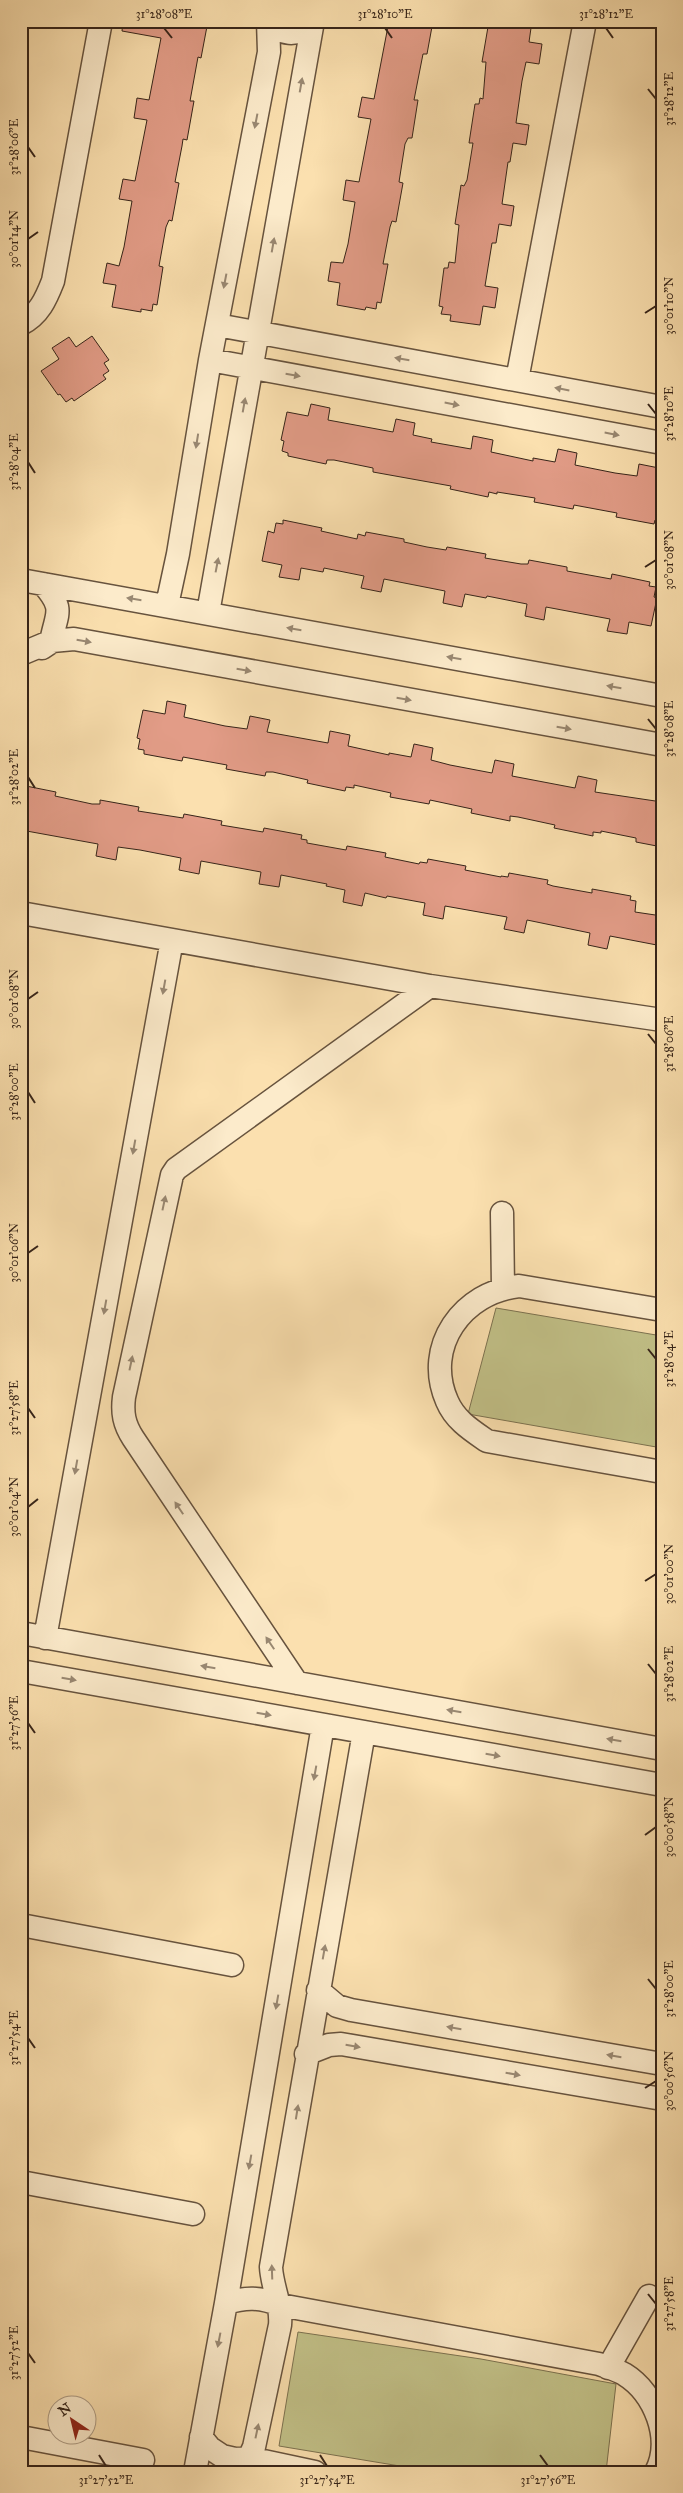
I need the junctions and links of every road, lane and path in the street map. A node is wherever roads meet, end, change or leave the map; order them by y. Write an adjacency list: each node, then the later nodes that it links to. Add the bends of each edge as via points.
1 (101, 21): 5 (street, via 53,281 45,303 30,320)
2 (268, 21): 4 (street, via 279,30 294,34); 6 (street, one-way to 6, via 269,52)
3 (584, 21): 10 (street)
4 (312, 24): 7 (street, one-way to 4)
5 (21, 324)
6 (217, 325): 7 (street); 8 (street)
7 (257, 333): 9 (street); 10 (street, one-way to 7)
8 (210, 360): 9 (street); 14 (street, one-way to 14)
9 (251, 367): 12 (street, one-way to 12); 15 (street, one-way to 9)
10 (517, 380): 11 (street, one-way to 10)
11 (662, 407)
12 (662, 443)
13 (32, 582): 14 (street, one-way to 13); 16 (street, via 52,594 57,608 58,622)
14 (167, 605): 15 (street)
15 (208, 613): 19 (street, one-way to 15)
16 (52, 642): 17 (street); 18 (street); 20 (street, one-way to 20, via 74,639)
17 (21, 654)
18 (21, 663)
19 (662, 696)
20 (662, 745)
21 (21, 912): 22 (street)
22 (172, 940): 23 (street); 30 (street, one-way to 30)
23 (430, 986): 24 (street); 33 (street, one-way to 23, via 125,1426 124,1396 172,1175 176,1169)
24 (662, 1020)
25 (502, 1214): 26 (street)
26 (503, 1288): 27 (street, via 519,1286); 28 (street, via 473,1302 450,1328 441,1350 440,1373 447,1401 463,1425 487,1441)
27 (662, 1310)
28 (662, 1472)
29 (21, 1633): 30 (street)
30 (45, 1638): 32 (street, one-way to 30)
31 (21, 1671): 34 (street, one-way to 34)
32 (243, 1673): 33 (street); 34 (street)
33 (297, 1683): 37 (street, one-way to 33)
34 (235, 1709): 35 (street, one-way to 35)
35 (323, 1725): 36 (street); 48 (street, one-way to 48)
36 (364, 1732): 38 (street, one-way to 38); 41 (street, one-way to 36)
37 (662, 1749)
38 (662, 1785)
39 (21, 1925): 40 (street)
40 (232, 1965)
41 (318, 1990): 42 (street); 43 (street, one-way to 41, via 351,2010 337,2006)
42 (306, 2054): 44 (street, one-way to 44, via 341,2044); 49 (street, one-way to 42, via 271,2267)
43 (662, 2064)
44 (662, 2099)
45 (21, 2182): 46 (street)
46 (193, 2214)
47 (649, 2296): 50 (street)
48 (226, 2302): 49 (street, via 253,2298); 52 (street, one-way to 52)
49 (280, 2305): 50 (street); 54 (street, one-way to 49, via 254,2447 280,2324)
50 (608, 2368): 57 (street, via 624,2374 642,2388 655,2408 662,2445)
51 (21, 2437): 53 (street)
52 (201, 2437): 54 (street, via 210,2448); 55 (street)
53 (142, 2460)
54 (242, 2465): 56 (street)
55 (195, 2472)
56 (315, 2472)
57 (656, 2472)

